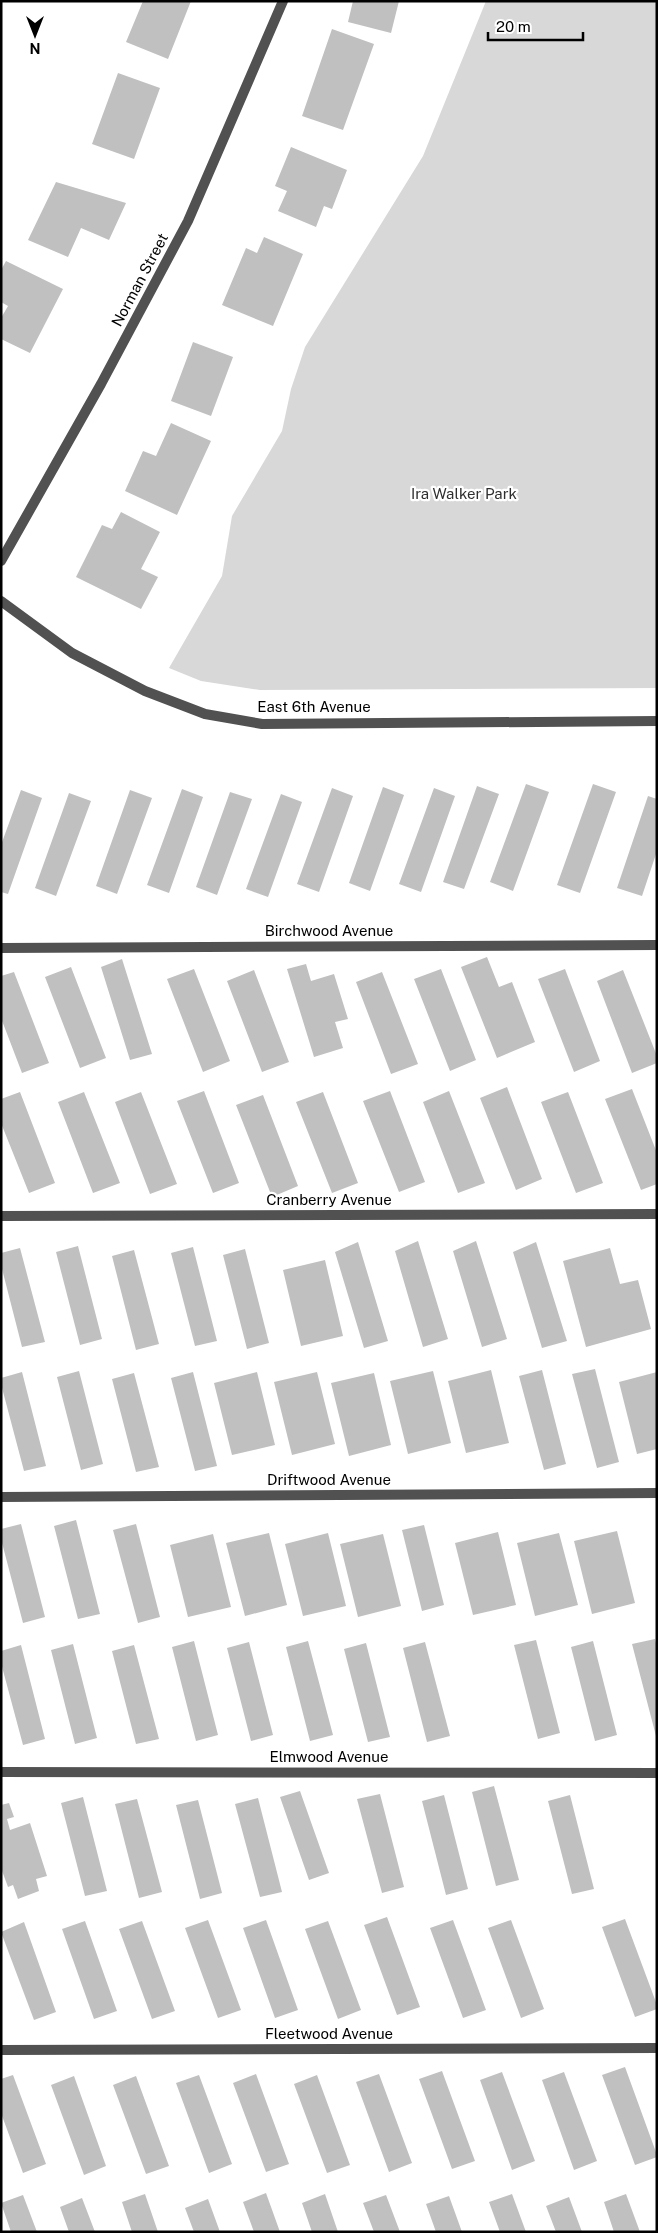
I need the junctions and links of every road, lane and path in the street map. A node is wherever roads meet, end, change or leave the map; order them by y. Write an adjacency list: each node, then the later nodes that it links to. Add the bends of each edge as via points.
1 (282, 1): 2 (street, Norman Street, via 188,221)
2 (1, 562)
3 (1, 602): 4 (street, East 6th Avenue, via 72,653 144,692 205,714 262,724)
4 (657, 721)
5 (657, 944): 6 (street, Birchwood Avenue)
6 (1, 948)
7 (657, 1214): 8 (street, Cranberry Avenue)
8 (1, 1216)
9 (657, 1493): 10 (street, Driftwood Avenue)
10 (1, 1496)
11 (1, 1772): 12 (street, Elmwood Avenue)
12 (657, 1772)
13 (657, 2048): 14 (street, Fleetwood Avenue)
14 (1, 2050)

